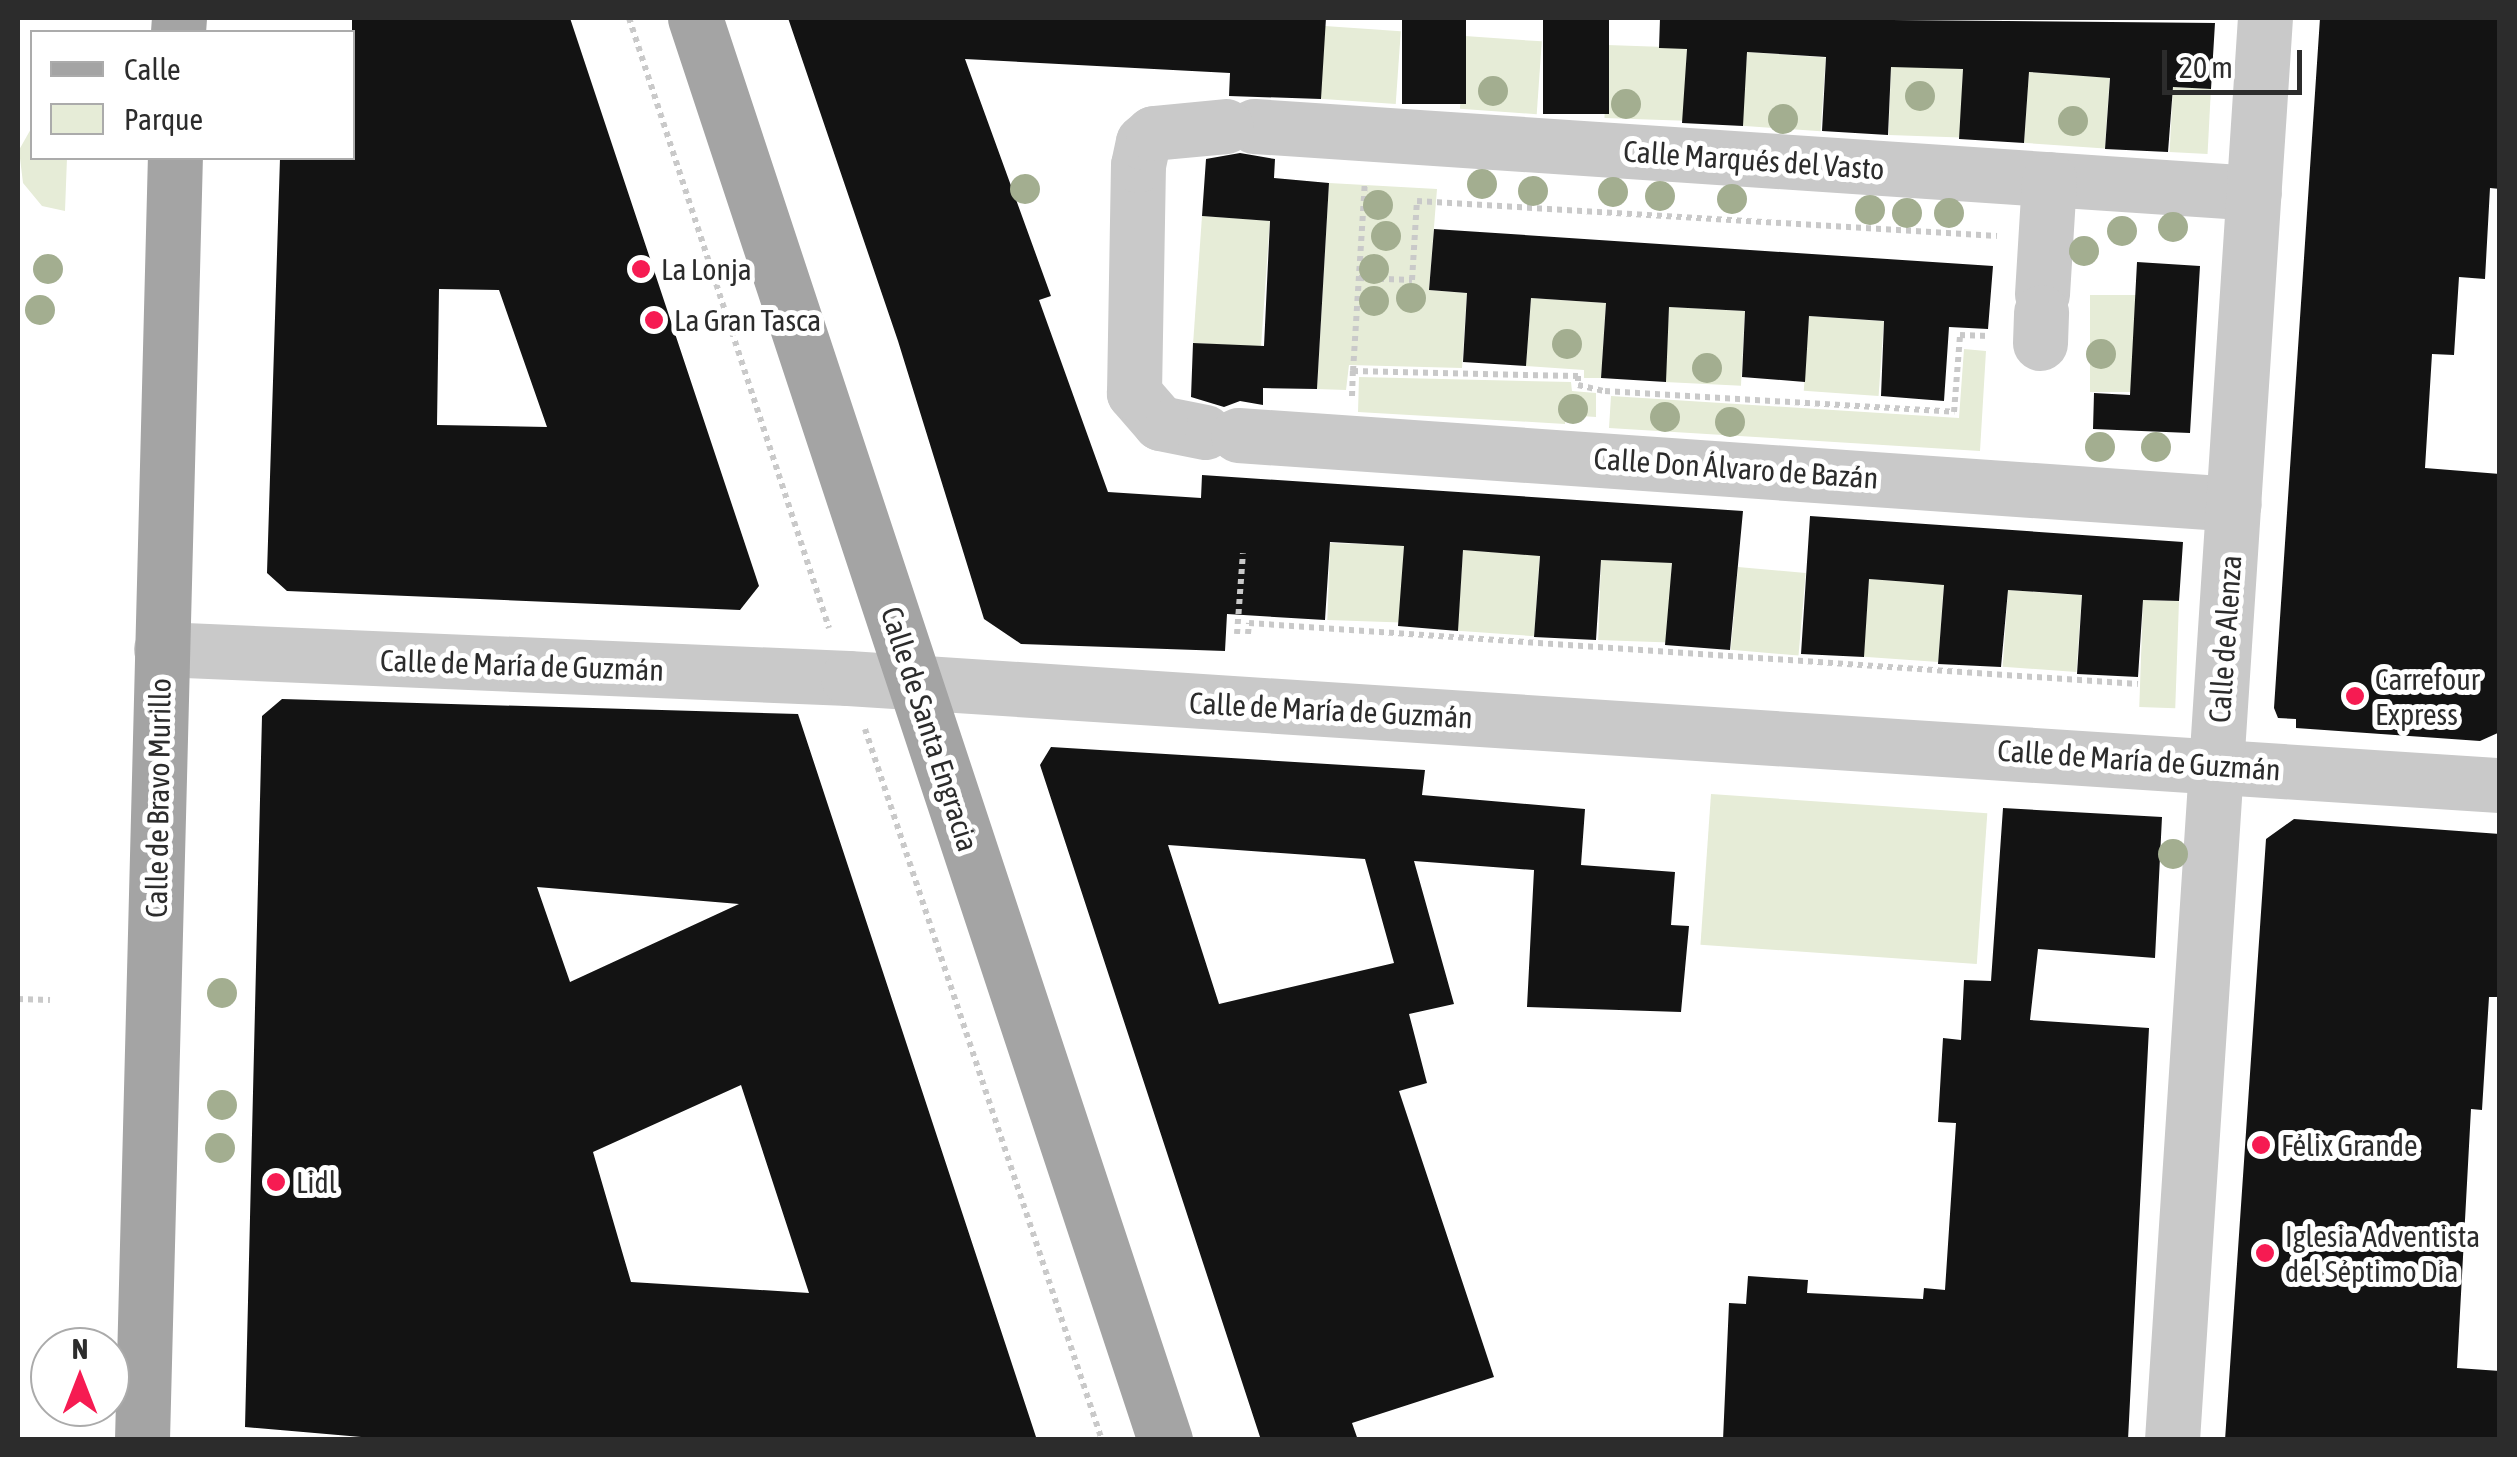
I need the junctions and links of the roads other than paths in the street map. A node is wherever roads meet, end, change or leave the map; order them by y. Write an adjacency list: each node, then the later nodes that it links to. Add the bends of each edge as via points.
1 (695, 18): 10 (main road, Calle de Santa Engracia)
2 (2265, 18): 5 (street, Calle de Alenza)
3 (174, 160): 9 (main road, Calle de Bravo Murillo)
4 (2049, 180): 5 (street, Calle Marqués del Vasto); 6 (street, via 2046,239); 7 (street, Calle Marqués del Vasto, via 1240,126 1153,133 1138,156 1134,393 1160,423)
5 (2254, 192): 8 (street, Calle de Alenza)
6 (2030, 317)
7 (1222, 433): 8 (street, Calle Don Álvaro de Bazán)
8 (2234, 504): 11 (street, Calle de Alenza)
9 (162, 649): 10 (street, Calle de María de Guzmán); 13 (main road, Calle de Bravo Murillo)
10 (915, 683): 11 (street, Calle de María de Guzmán); 14 (main road, Calle de Santa Engracia)
11 (2216, 764): 12 (street, Calle de María de Guzmán); 15 (street, Calle de Alenza)
12 (2500, 786)
13 (142, 1440)
14 (1165, 1440)
15 (2172, 1440)

